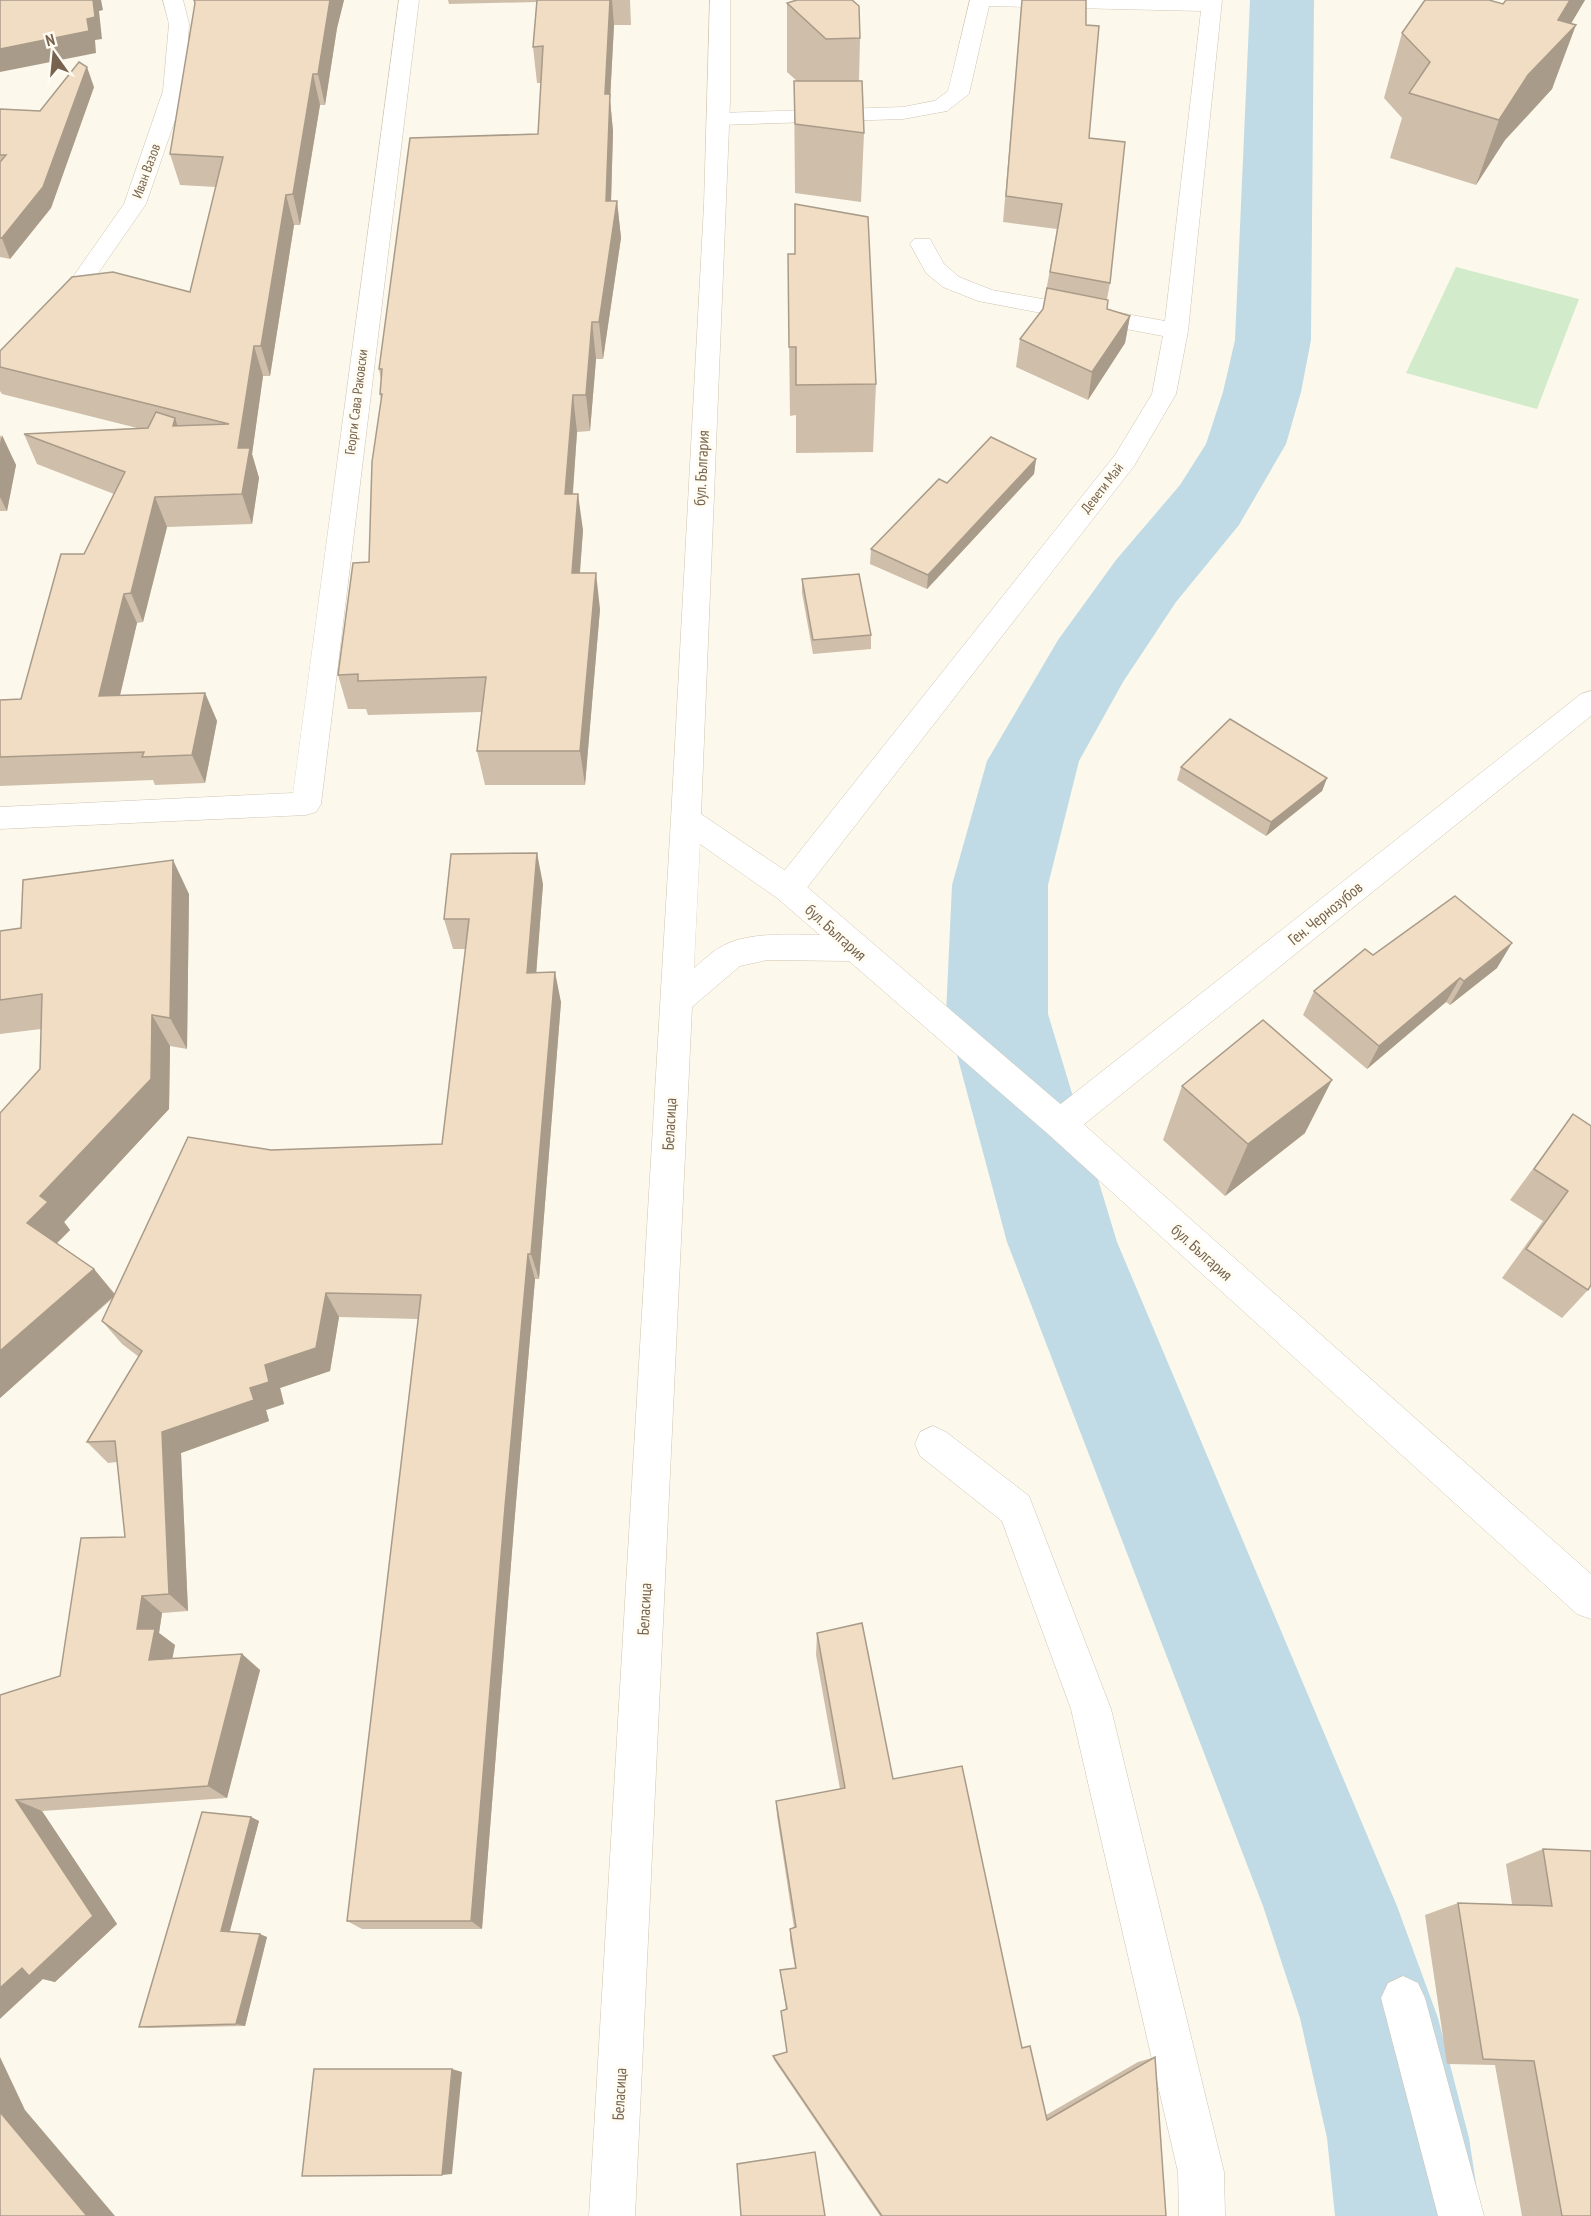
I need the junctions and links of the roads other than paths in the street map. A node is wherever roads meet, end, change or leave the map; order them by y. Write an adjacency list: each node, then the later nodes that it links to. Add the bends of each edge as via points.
1 (173, 0): 10 (street, Иван Вазов, via 179,24 174,91 135,204 57,316)
2 (409, 0): 12 (street, Георги Сава Раковски, via 306,804)
3 (720, 0): 7 (street, бул. България)
4 (980, 0): 7 (street, via 958,94 939,106 903,112)
5 (989, 0): 6 (street)
6 (1212, 2): 9 (street, Девети Май)
7 (720, 119): 13 (street, бул. България, via 693,596)
8 (922, 244): 9 (street, via 934,268 951,282 986,296)
9 (1176, 331): 14 (street, Девети Май, via 1164,394 1125,460)
10 (0, 369)
11 (1591, 701): 17 (street, Ген. Чернозубов)
12 (0, 818)
13 (686, 819): 14 (street, бул. България); 16 (street, Беласица)
14 (788, 889): 15 (street, бул. България)
15 (853, 948): 16 (street, via 767,946 731,956); 17 (street, бул. България)
16 (675, 1002): 21 (street, Беласица)
17 (1056, 1121): 19 (street, бул. България)
18 (933, 1444): 22 (street, via 1016,1509 1091,1709 1201,2172)
19 (1591, 1600)
20 (1403, 1998): 23 (street)
21 (612, 2216)
22 (1202, 2216)
23 (1461, 2216)

